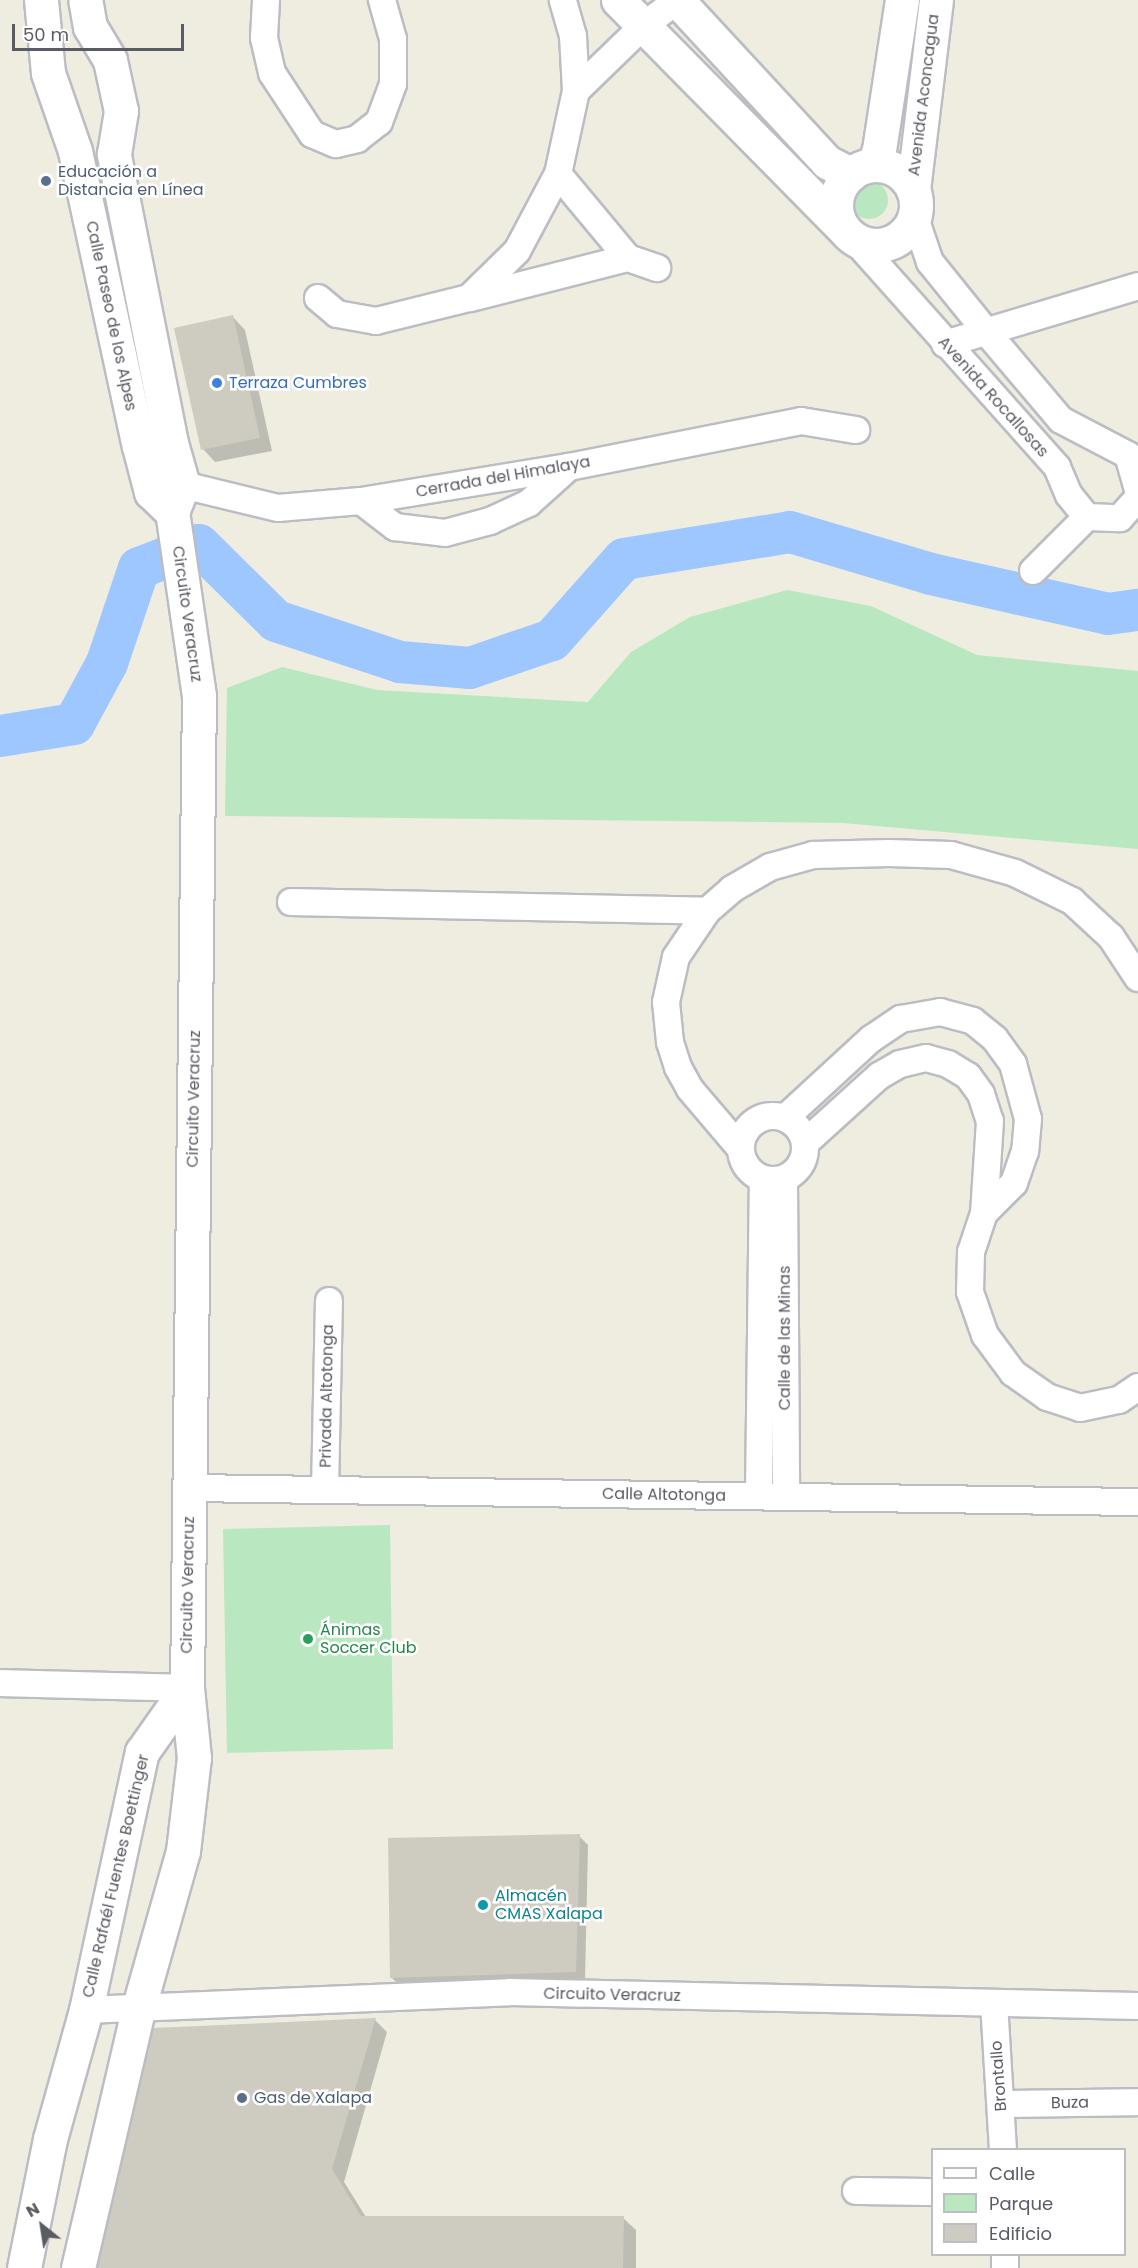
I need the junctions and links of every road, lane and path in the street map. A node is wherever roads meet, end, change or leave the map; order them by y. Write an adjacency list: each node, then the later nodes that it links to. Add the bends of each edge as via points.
1 (41, 0): 11 (street, Calle Paseo de los Alpes)
2 (266, 0): 3 (street, via 264,38 272,73 312,134 336,144 357,139 380,122 393,84 393,39)
3 (382, 0)
4 (563, 0): 12 (street, via 573,36)
5 (618, 0): 10 (street, Avenida Rocallosas)
6 (678, 0): 10 (street); 13 (street, via 827,162)
7 (902, 0): 13 (street, Avenida Aconcagua, via 879,150)
8 (936, 0): 15 (street, Avenida Aconcagua)
9 (87, 13): 11 (street); 28 (street, Calle Paseo de los Alpes, via 110,60 121,111 114,154 171,443)
10 (644, 27): 12 (street); 16 (street, Avenida Rocallosas)
11 (46, 39): 28 (street, Calle Paseo de los Alpes, via 48,73 75,151)
12 (576, 91): 14 (street)
13 (862, 170): 15 (street, via 897,171); 16 (street, via 838,193 836,204)
14 (558, 174): 17 (street); 21 (street, via 517,251)
15 (913, 203): 16 (street, via 905,231 889,242 864,243); 22 (street, via 930,262)
16 (847, 232): 23 (street, Avenida Rocallosas)
17 (628, 258): 18 (street); 21 (street)
18 (657, 268)
19 (1138, 286): 22 (street)
20 (318, 298): 21 (street, via 337,314 376,321)
21 (469, 298)
22 (984, 329): 23 (street); 26 (street, via 1060,420 1128,455)
23 (945, 344): 29 (street, Avenida Rocallosas, via 1057,467 1069,495)
24 (856, 430): 25 (street, Cerrada del Himalaya, via 801,421)
25 (569, 466): 27 (street, Cerrada del Himalaya); 27 (street, via 529,502 490,521 445,533 395,527)
26 (1138, 483): 29 (street, via 1120,518)
27 (361, 501): 28 (street, Cerrada del Himalaya, via 278,508)
28 (170, 505): 44 (street, Circuito Veracruz, via 200,696)
29 (1087, 517): 30 (street)
30 (1033, 571)
31 (291, 902): 32 (street)
32 (707, 911): 33 (street, via 732,889 770,867 813,855 951,855 1015,873 1072,901 1112,937); 35 (street, via 676,957 666,1002 670,1042 690,1089 713,1116)
33 (1138, 978)
34 (785, 1118): 35 (street, via 766,1117); 36 (street, via 794,1124); 38 (street, via 871,1039 901,1019 940,1012 972,1021 995,1039 1013,1064 1028,1119 1025,1151 1014,1183)
35 (745, 1137): 37 (street, via 747,1168)
36 (805, 1143): 37 (street, via 801,1165); 38 (street, via 879,1076 900,1064 926,1058 948,1064 968,1076 981,1094 990,1121)
37 (774, 1179): 40 (street, Calle de las Minas)
38 (984, 1213): 41 (street, via 971,1252 970,1292 985,1335 1013,1373 1047,1397 1080,1408 1119,1400)
39 (329, 1301): 45 (street, Privada Altotonga)
40 (773, 1311): 42 (street, Calle de las Minas); 43 (street, Calle de las Minas)
41 (1138, 1387)
42 (760, 1414): 43 (street); 46 (street, Calle de las Minas)
43 (785, 1414): 47 (street, Calle de las Minas)
44 (190, 1488): 45 (street, Calle Altotonga); 50 (street, Circuito Veracruz)
45 (325, 1490): 46 (street, Calle Altotonga)
46 (759, 1496): 47 (street, Calle Altotonga)
47 (786, 1497): 48 (street, Calle Altotonga)
48 (1138, 1502)
49 (0, 1683): 50 (street)
50 (187, 1688): 53 (street, Calle Rafaél Fuentes Boettinger, via 142,1752); 54 (street, via 194,1758 183,1851)
51 (994, 2003): 52 (street, Circuito Veracruz); 54 (street, Circuito Veracruz, via 510,1992); 56 (street, Brontallo)
52 (1138, 2006)
53 (86, 2010): 54 (street, Circuito Veracruz); 60 (street, Calle Rafaél Fuentes Boettinger, via 48,2148)
54 (138, 2010): 61 (street)
55 (1138, 2102): 56 (street, Buza)
56 (1002, 2104): 57 (street, Brontallo)
57 (1003, 2148)
58 (856, 2191): 59 (street)
59 (931, 2192)
60 (24, 2268)
61 (78, 2268)

